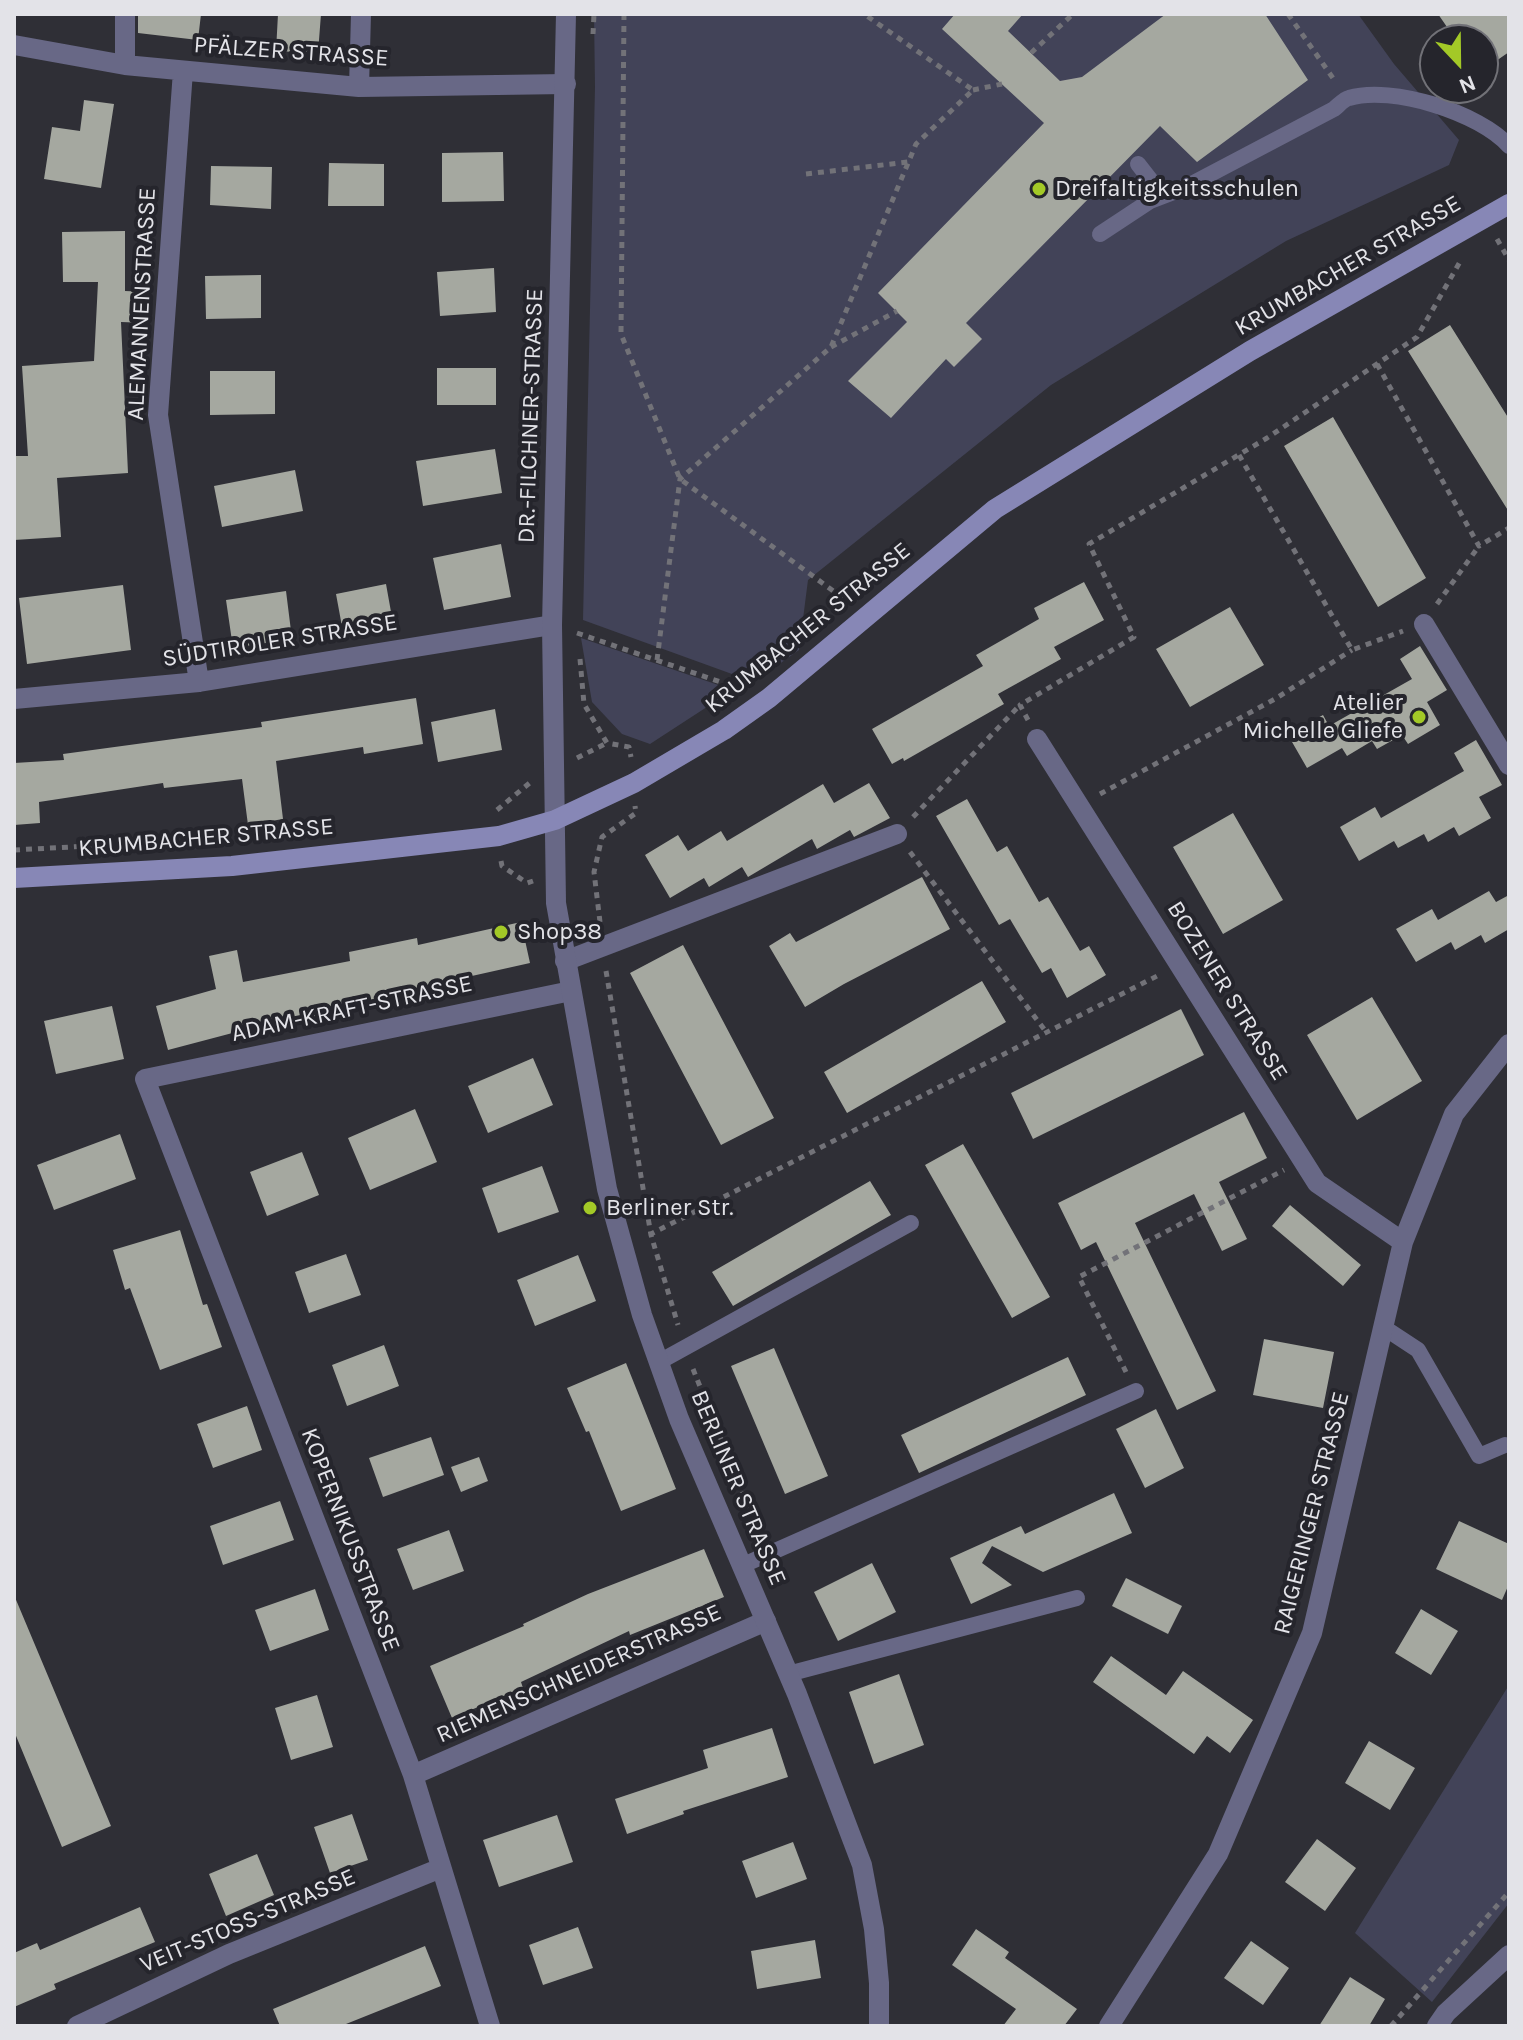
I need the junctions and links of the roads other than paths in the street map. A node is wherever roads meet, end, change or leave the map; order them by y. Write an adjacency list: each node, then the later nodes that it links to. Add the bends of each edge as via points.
1 (125, 14): 5 (street)
2 (361, 14): 8 (street)
3 (566, 14): 7 (street, DR.-FILCHNER-STRASSE)
4 (14, 45): 5 (street, PFÄLZER STRASSE)
5 (125, 65): 6 (street, PFÄLZER STRASSE)
6 (183, 71): 8 (street, PFÄLZER STRASSE); 16 (street, ALEMANNENSTRASSE, via 158,415)
7 (566, 84): 8 (street, PFÄLZER STRASSE); 15 (street, DR.-FILCHNER-STRASSE)
8 (359, 87)
9 (1509, 146): 11 (lane, via 1455,111 1430,103 1384,95 1347,98)
10 (1138, 164): 11 (lane)
11 (1163, 196): 13 (lane)
12 (1509, 204): 20 (main road, KRUMBACHER STRASSE, via 1250,351 995,509 724,730 634,783)
13 (1100, 234)
14 (1424, 624): 19 (street)
15 (552, 625): 16 (street, SÜDTIROLER STRASSE); 20 (street, DR.-FILCHNER-STRASSE)
16 (199, 682): 17 (street, SÜDTIROLER STRASSE)
17 (14, 699)
18 (1037, 739): 28 (street, BOZENER STRASSE, via 1317,1183)
19 (1509, 765)
20 (555, 820): 22 (main road, KRUMBACHER STRASSE, via 499,836 232,866); 23 (street, BERLINER STRASSE, via 556,903)
21 (897, 834): 23 (street)
22 (14, 878)
23 (565, 961): 24 (street, BERLINER STRASSE)
24 (571, 991): 26 (street, ADAM-KRAFT-STRASSE); 30 (street, BERLINER STRASSE, via 607,1189)
25 (1509, 1044): 28 (street, RAIGERINGER STRASSE, via 1454,1114)
26 (145, 1079): 37 (street, KOPERNIKUSSTRASSE)
27 (911, 1223): 30 (lane)
28 (1403, 1242): 29 (street, RAIGERINGER STRASSE)
29 (1383, 1327): 32 (lane, via 1418,1350 1479,1456); 43 (street, RAIGERINGER STRASSE, via 1312,1633 1218,1854)
30 (659, 1362): 33 (street, BERLINER STRASSE)
31 (1136, 1391): 33 (lane)
32 (1505, 1445)
33 (741, 1566): 35 (street, BERLINER STRASSE)
34 (1077, 1598): 36 (lane)
35 (766, 1621): 36 (street, BERLINER STRASSE); 37 (street, RIEMENSCHNEIDERSTRASSE)
36 (788, 1674): 42 (street, BERLINER STRASSE, via 862,1865 874,1929)
37 (413, 1775): 38 (street, KOPERNIKUSSTRASSE)
38 (441, 1868): 40 (street, VEIT-STOSS-STRASSE, via 229,1954); 41 (street, KOPERNIKUSSTRASSE)
39 (1509, 1955): 44 (street)
40 (77, 2026)
41 (490, 2026)
42 (879, 2026)
43 (1109, 2026)
44 (1437, 2026)

